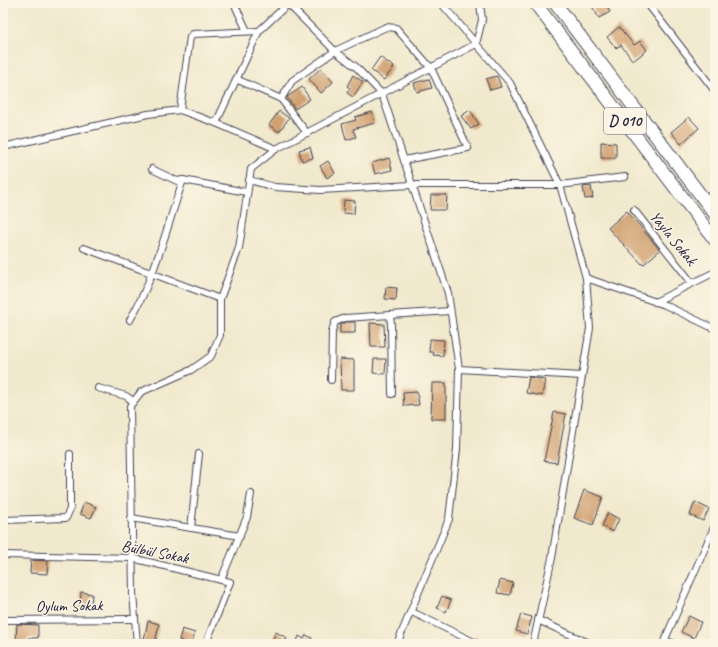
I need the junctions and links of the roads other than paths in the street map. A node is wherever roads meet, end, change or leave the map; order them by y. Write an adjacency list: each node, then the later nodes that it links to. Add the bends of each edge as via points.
1 (234, 3): 8 (street)
2 (288, 3): 9 (street); 11 (street)
3 (441, 3): 10 (street)
4 (480, 3): 10 (street, via 482,20)
5 (535, 3): 32 (highway, D 010)
6 (555, 3): 31 (highway, D 010)
7 (647, 3): 14 (street)
8 (247, 31): 9 (street); 17 (street, via 193,34 190,37)
9 (259, 31): 13 (street)
10 (476, 44): 12 (street); 28 (street, via 510,83)
11 (336, 51): 12 (street, via 390,26 396,28); 15 (street); 16 (street, via 292,81)
12 (431, 68): 15 (street); 22 (street, via 468,148)
13 (236, 79): 16 (street); 18 (street)
14 (715, 92)
15 (382, 94): 19 (street); 22 (street)
16 (281, 99): 19 (street)
17 (180, 110): 18 (street); 20 (street, via 148,114)
18 (216, 123): 21 (street)
19 (307, 133): 21 (street)
20 (3, 147)
21 (276, 149): 26 (street, via 251,169)
22 (404, 160): 27 (street)
23 (152, 170): 25 (street, via 177,181)
24 (625, 177): 28 (street)
25 (183, 180): 29 (street); 34 (street)
26 (249, 180): 27 (street, via 275,187 320,190); 29 (street)
27 (412, 185): 28 (street); 40 (street, via 448,293)
28 (560, 185): 36 (street)
29 (246, 192): 38 (street, via 239,248)
30 (634, 210): 37 (street, Yayla Sokak)
31 (715, 214)
32 (715, 240)
33 (84, 248): 34 (street)
34 (152, 272): 38 (street); 42 (street)
35 (715, 272): 37 (street)
36 (586, 278): 39 (street); 45 (street, via 590,328)
37 (692, 283): 39 (street)
38 (220, 299): 49 (street, via 220,335 211,356 191,370 141,392)
39 (655, 302): 43 (street)
40 (450, 311): 41 (street); 44 (street)
41 (390, 316): 46 (street, via 345,318 335,322 332,331); 48 (street)
42 (130, 320)
43 (715, 329)
44 (459, 369): 45 (street); 61 (street, via 457,449 449,519)
45 (582, 376): 64 (street, via 552,558)
46 (331, 380)
47 (98, 388): 49 (street, via 126,396)
48 (392, 394)
49 (133, 401): 53 (street, via 129,421)
50 (70, 454): 54 (street, via 70,509 66,518)
51 (199, 454): 56 (street)
52 (251, 494): 57 (street)
53 (131, 518): 56 (street); 59 (street)
54 (3, 520)
55 (715, 525): 65 (street)
56 (191, 528): 57 (street)
57 (240, 536): 60 (street)
58 (3, 555): 59 (street, Bülbül Sokak)
59 (132, 558): 60 (street, Bülbül Sokak); 62 (street)
60 (221, 580): 66 (street, via 230,582)
61 (412, 612): 69 (street); 70 (street)
62 (135, 618): 63 (street, Oylum Sokak); 67 (street)
63 (3, 620)
64 (538, 620): 71 (street); 72 (street)
65 (665, 642): 73 (street)
66 (206, 643): 68 (street)
67 (137, 644)
68 (214, 644)
69 (397, 644)
70 (478, 644)
71 (533, 644)
72 (591, 644)
73 (675, 644)

